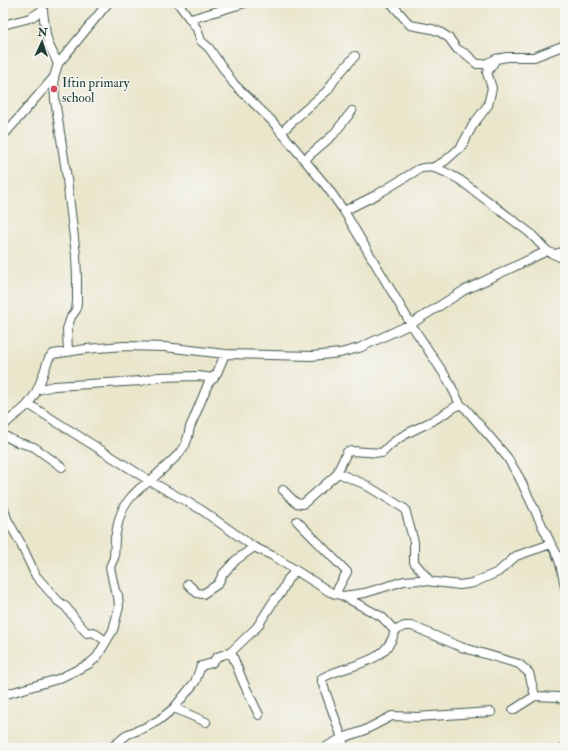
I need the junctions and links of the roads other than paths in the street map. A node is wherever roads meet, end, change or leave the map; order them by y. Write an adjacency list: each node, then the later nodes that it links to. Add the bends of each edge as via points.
1 (108, 3): 11 (street)
2 (178, 3): 6 (street)
3 (245, 3): 6 (street)
4 (391, 3): 10 (street, via 410,25 440,32 477,64 485,64)
5 (42, 6): 7 (street, via 30,18); 11 (street, via 46,35)
6 (190, 19): 14 (street, via 201,41 209,48 234,84)
7 (3, 25)
8 (565, 45): 10 (street, via 534,57)
9 (355, 56): 14 (street, via 327,91)
10 (496, 59): 17 (street, via 487,73 492,88 488,105 473,125 462,147 446,161)
11 (58, 64): 12 (street)
12 (54, 77): 15 (street); 23 (street, via 76,254 77,302 67,329)
13 (352, 111): 16 (street, via 333,135)
14 (281, 133): 16 (street)
15 (3, 136)
16 (304, 160): 18 (street)
17 (434, 167): 18 (street, via 419,169); 20 (street, via 469,187 530,233)
18 (344, 211): 22 (street)
19 (565, 251): 20 (street)
20 (551, 253): 21 (street); 22 (street, via 463,291)
21 (565, 261)
22 (411, 324): 24 (street, via 359,348 340,353 312,356); 28 (street, via 448,380)
23 (68, 352): 24 (street, via 124,346 165,347); 26 (street, via 53,354)
24 (225, 354): 25 (street)
25 (214, 378): 26 (street, via 158,377 141,381 54,386); 33 (street, via 208,384 185,445)
26 (37, 390): 27 (street)
27 (28, 404): 29 (street); 33 (street)
28 (460, 404): 32 (street, via 397,439 382,453 347,452); 37 (street, via 507,457)
29 (4, 422)
30 (3, 435): 31 (street, via 34,447)
31 (62, 467)
32 (338, 473): 34 (street, via 303,504 296,503); 40 (street, via 364,484 405,509 414,542 414,562)
33 (150, 482): 38 (street, via 206,512); 45 (street, via 132,496 118,519 114,558 110,567 119,607 113,630)
34 (283, 490)
35 (3, 505): 45 (street, via 7,519 36,576 88,633 92,632)
36 (298, 521): 43 (street, via 347,572)
37 (551, 544): 40 (street, via 516,556 498,572 473,583 460,585); 42 (street, via 560,561)
38 (254, 546): 39 (street); 41 (street, via 236,560 218,584 203,594 197,593)
39 (296, 571): 43 (street); 46 (street, via 257,627)
40 (430, 580): 43 (street, via 404,581 366,593)
41 (188, 584)
42 (565, 587)
43 (339, 595): 44 (street, via 382,617)
44 (395, 631): 48 (street, via 404,626 412,626 461,647 520,664 529,673); 55 (street, via 392,642 374,659 322,678)
45 (106, 641): 47 (street, via 97,657 82,668 58,679)
46 (231, 652): 50 (street, via 201,666 195,682); 53 (street)
47 (3, 695)
48 (536, 696): 49 (street, via 558,697); 51 (street)
49 (565, 701)
50 (174, 708): 54 (street); 56 (street, via 159,720 128,734)
51 (513, 710)
52 (490, 712): 55 (street, via 417,717 392,716 363,731)
53 (259, 715)
54 (206, 722)
55 (342, 738): 57 (street); 58 (street)
56 (112, 748)
57 (324, 748)
58 (344, 748)

